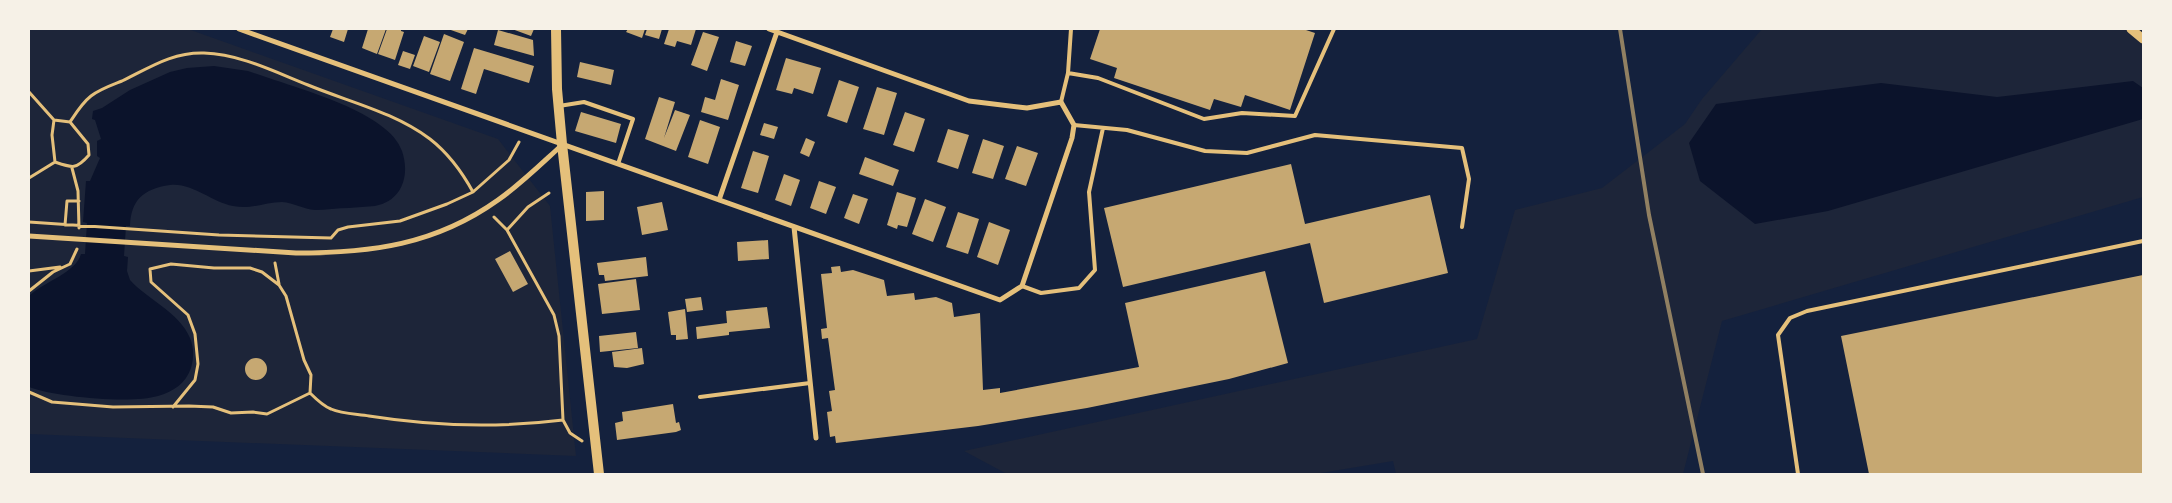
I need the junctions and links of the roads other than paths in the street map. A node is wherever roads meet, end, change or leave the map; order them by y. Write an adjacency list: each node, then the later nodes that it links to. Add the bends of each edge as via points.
1 (239, 29): 14 (street)
2 (556, 29): 11 (main road)
3 (768, 29): 7 (street)
4 (1072, 29): 9 (lane)
5 (1334, 29): 9 (lane, via 1295,116 1242,114 1204,119 1098,78)
6 (2131, 29): 8 (street)
7 (777, 32): 10 (street, via 969,101 1027,108); 16 (street)
8 (2143, 39)
9 (1068, 73): 10 (lane)
10 (1060, 102): 12 (street)
11 (559, 106): 14 (main road); 15 (lane, via 584,102 633,119)
12 (1074, 125): 13 (lane); 21 (street)
13 (1103, 128): 18 (lane, via 1127,130 1205,151 1247,153 1315,135 1462,148 1469,179); 21 (lane, via 1089,192 1094,270 1079,288 1041,293)
14 (562, 144): 15 (street); 19 (street, via 526,178 483,211 438,233 407,243 316,252); 25 (main road)
15 (618, 164): 16 (street)
16 (719, 200): 17 (street)
17 (794, 227): 21 (street, via 1000,300); 22 (street)
18 (1462, 227)
19 (29, 236)
20 (2143, 241): 26 (lane, via 1806,311 1790,318 1778,336)
21 (1022, 286)
22 (810, 383): 23 (lane); 24 (street)
23 (700, 397)
24 (816, 438)
25 (599, 474)
26 (1798, 474)

